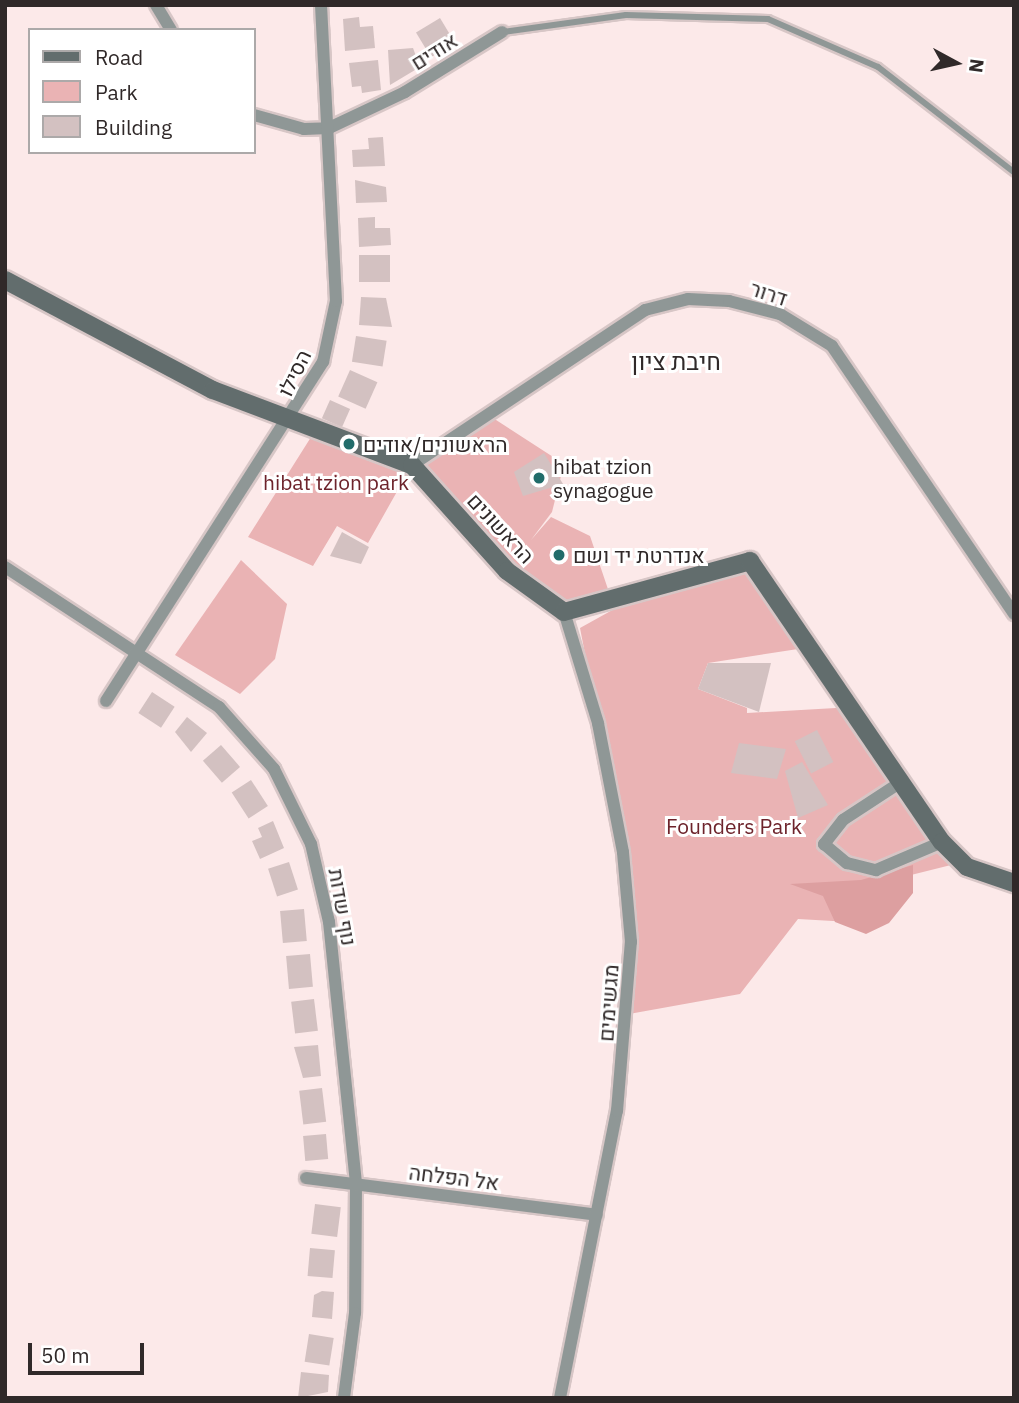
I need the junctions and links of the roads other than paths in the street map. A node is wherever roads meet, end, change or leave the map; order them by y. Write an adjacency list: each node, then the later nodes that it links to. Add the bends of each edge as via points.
1 (156, 5): 3 (street)
2 (321, 5): 6 (street, הסילו)
3 (170, 28)
4 (502, 32): 6 (street, אודים, via 405,92); 7 (lane, אודים, via 626,15 768,19 878,67)
5 (256, 116): 6 (street, אודים, via 304,129)
6 (329, 128): 9 (street, הסילו, via 336,301 323,362)
7 (1014, 172)
8 (5, 280): 9 (street, הראשונים, via 213,390)
9 (292, 420): 10 (street, הראשונים); 14 (street, הסילו)
10 (412, 465): 12 (street, הראשונים, via 507,570); 13 (street, דרור, via 645,310 688,299 729,301 780,314 832,346)
11 (5, 568): 14 (street, נוף שדות)
12 (564, 612): 16 (street, via 750,561); 21 (street, מגשימים, via 598,723 623,852 631,942 617,1111)
13 (1014, 614)
14 (142, 652): 15 (street, הסילו); 20 (street, נוף שדות, via 250,737 274,769 311,844 329,922)
15 (106, 701)
16 (901, 782): 17 (street); 17 (street, via 843,820 824,844 847,863 876,870)
17 (942, 842): 18 (street, via 967,867)
18 (1014, 883)
19 (306, 1178): 20 (street, אל הפלחה)
20 (356, 1184): 21 (street, אל הפלחה); 22 (street, נוף שדות, via 355,1313)
21 (597, 1214): 23 (street, מגשימים)
22 (344, 1398)
23 (560, 1398)

